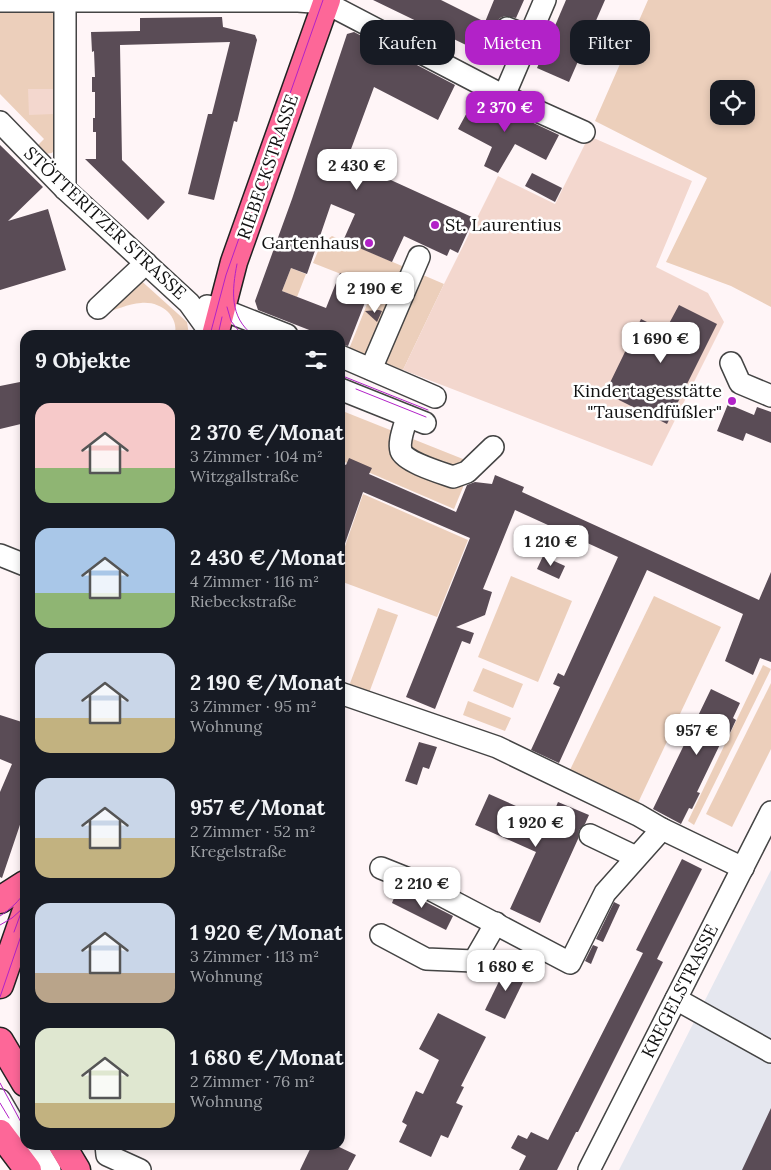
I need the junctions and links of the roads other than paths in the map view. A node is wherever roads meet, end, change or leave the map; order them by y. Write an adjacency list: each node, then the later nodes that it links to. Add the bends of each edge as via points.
1 (65, 0): 3 (street); 4 (street); 10 (street)
2 (545, 0): 5 (street)
3 (0, 1)
4 (326, 1): 7 (street); 15 (main road, RIEBECKSTRASSE, via 237,253)
5 (537, 20)
6 (518, 65): 7 (street)
7 (504, 96): 9 (street)
8 (0, 122): 10 (street, STÖTTERITZER STRASSE)
9 (584, 132)
10 (65, 189): 12 (street, STÖTTERITZER STRASSE)
11 (419, 257): 21 (street)
12 (146, 263): 13 (street, STÖTTERITZER STRASSE); 14 (street)
13 (189, 303): 15 (street, STÖTTERITZER STRASSE); 16 (street, STÖTTERITZER STRASSE)
14 (98, 308)
15 (221, 309): 17 (main road, RIEBECKSTRASSE); 18 (street, STÖTTERITZER STRASSE)
16 (209, 330)
17 (215, 330)
18 (274, 330)
19 (345, 358): 21 (street)
20 (731, 363): 23 (street, via 740,382)
21 (371, 369): 24 (street)
22 (345, 391): 25 (street, via 416,420 401,440 401,450 405,456 432,470 453,477 466,472)
23 (771, 396)
24 (435, 397)
25 (493, 447)
26 (0, 555): 27 (street)
27 (20, 563)
28 (345, 695): 30 (street, via 497,747)
29 (771, 812): 34 (street, KREGELSTRASSE)
30 (662, 829): 32 (street); 34 (street)
31 (590, 835): 32 (street)
32 (636, 857): 37 (street, via 605,893 570,963)
33 (381, 868): 37 (street)
34 (743, 868): 41 (street, KREGELSTRASSE)
35 (20, 887): 36 (main road)
36 (0, 900)
37 (496, 923): 39 (street, via 474,961 426,959)
38 (20, 932): 40 (main road)
39 (381, 935)
40 (0, 985)
41 (676, 1000): 43 (street); 59 (street, KREGELSTRASSE)
42 (0, 1041): 44 (main road)
43 (771, 1052)
44 (20, 1075)
45 (0, 1090): 47 (street)
46 (0, 1100): 49 (street)
47 (20, 1121)
48 (0, 1133): 54 (main road)
49 (20, 1134)
50 (30, 1150): 55 (street)
51 (38, 1150): 56 (street)
52 (65, 1150): 57 (main road)
53 (107, 1150): 58 (street)
54 (28, 1170)
55 (42, 1170)
56 (50, 1170)
57 (76, 1170)
58 (140, 1170)
59 (589, 1170)

